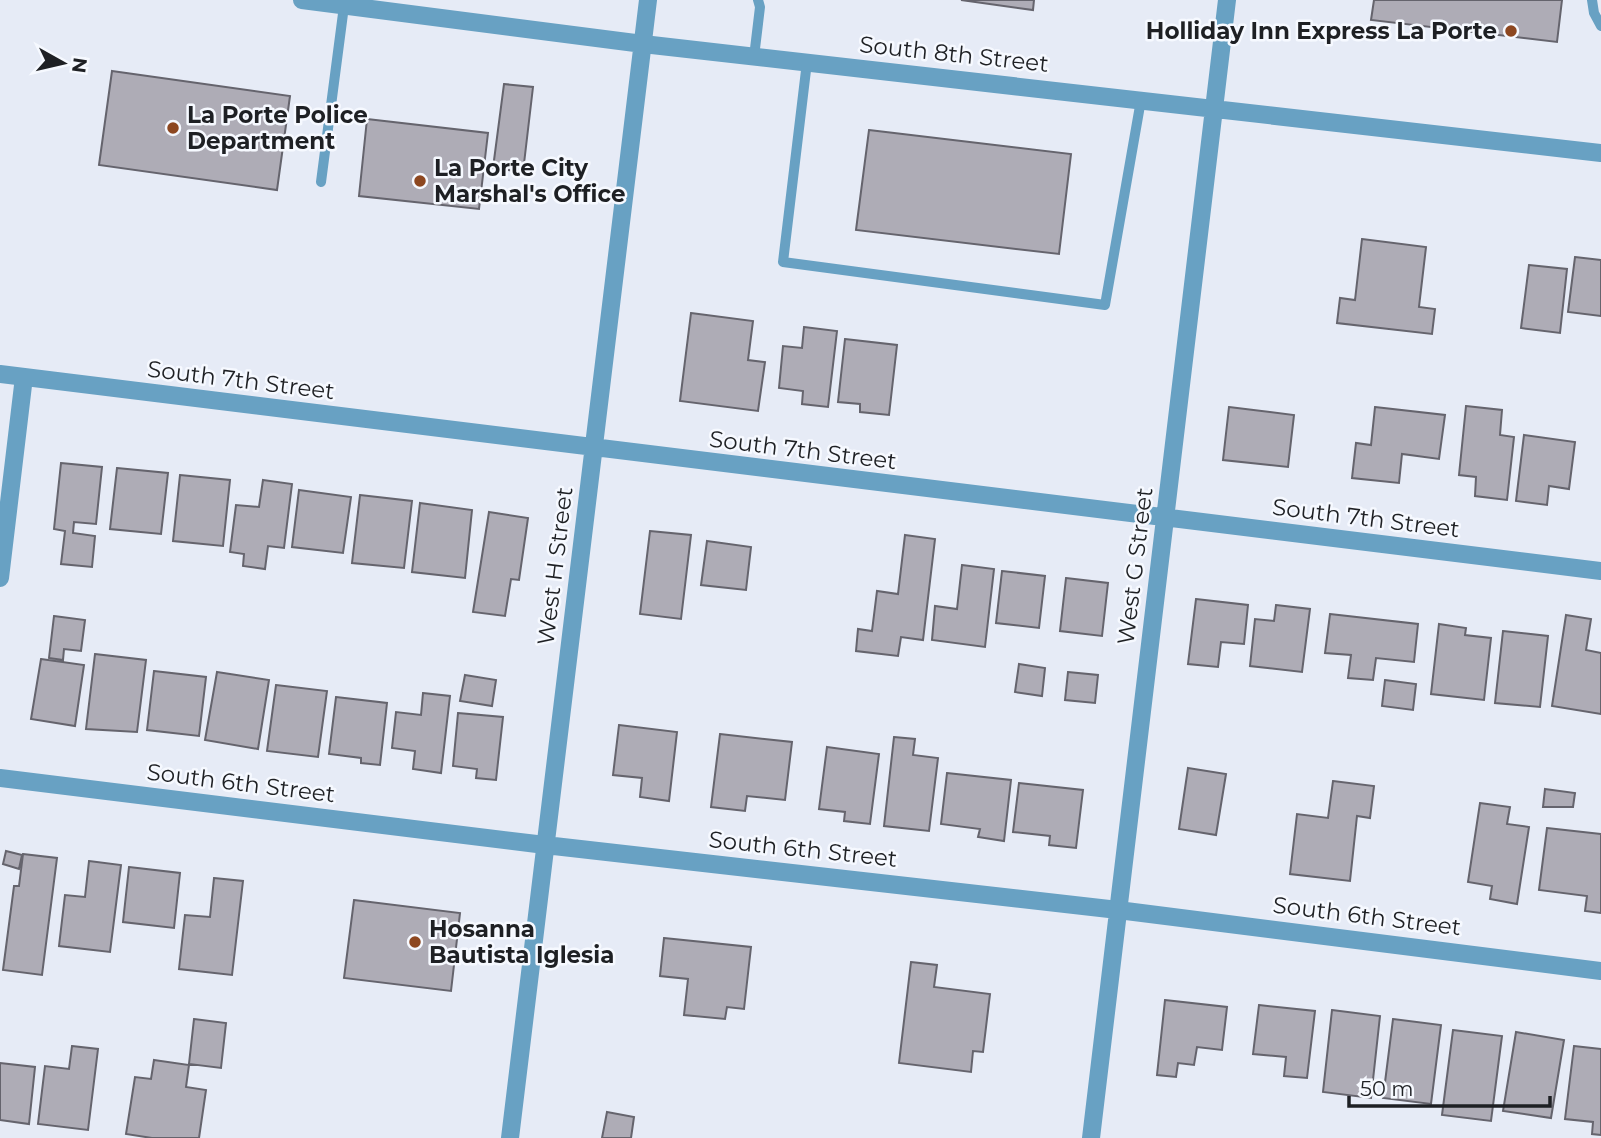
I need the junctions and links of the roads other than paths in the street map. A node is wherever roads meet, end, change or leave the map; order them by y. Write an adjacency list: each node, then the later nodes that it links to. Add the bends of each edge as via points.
1 (302, 0): 6 (street, South 8th Street)
2 (648, 0): 8 (street, West H Street)
3 (758, 0): 9 (lane)
4 (1227, 0): 12 (street, West G Street)
5 (1592, 0): 7 (lane)
6 (344, 6): 8 (street, South 8th Street); 14 (lane)
7 (1601, 26)
8 (643, 44): 9 (street, South 8th Street); 17 (street, West H Street)
9 (754, 57): 10 (street, South 8th Street)
10 (807, 62): 11 (street, South 8th Street); 11 (lane, via 783,262 1105,305)
11 (1141, 100): 12 (street, South 8th Street)
12 (1214, 108): 13 (street, South 8th Street); 18 (street, West G Street)
13 (1601, 153)
14 (321, 182)
15 (0, 374): 16 (street, South 7th Street)
16 (24, 377): 17 (street, South 7th Street); 20 (street)
17 (594, 449): 18 (street, South 7th Street); 22 (street, West H Street)
18 (1165, 518): 19 (street, South 7th Street); 23 (street, West G Street)
19 (1601, 571)
20 (0, 578)
21 (0, 778): 22 (street, South 6th Street)
22 (545, 845): 23 (street, South 6th Street); 25 (street, West H Street)
23 (1118, 909): 24 (street, South 6th Street); 26 (street, West G Street)
24 (1601, 971)
25 (510, 1138)
26 (1091, 1138)

